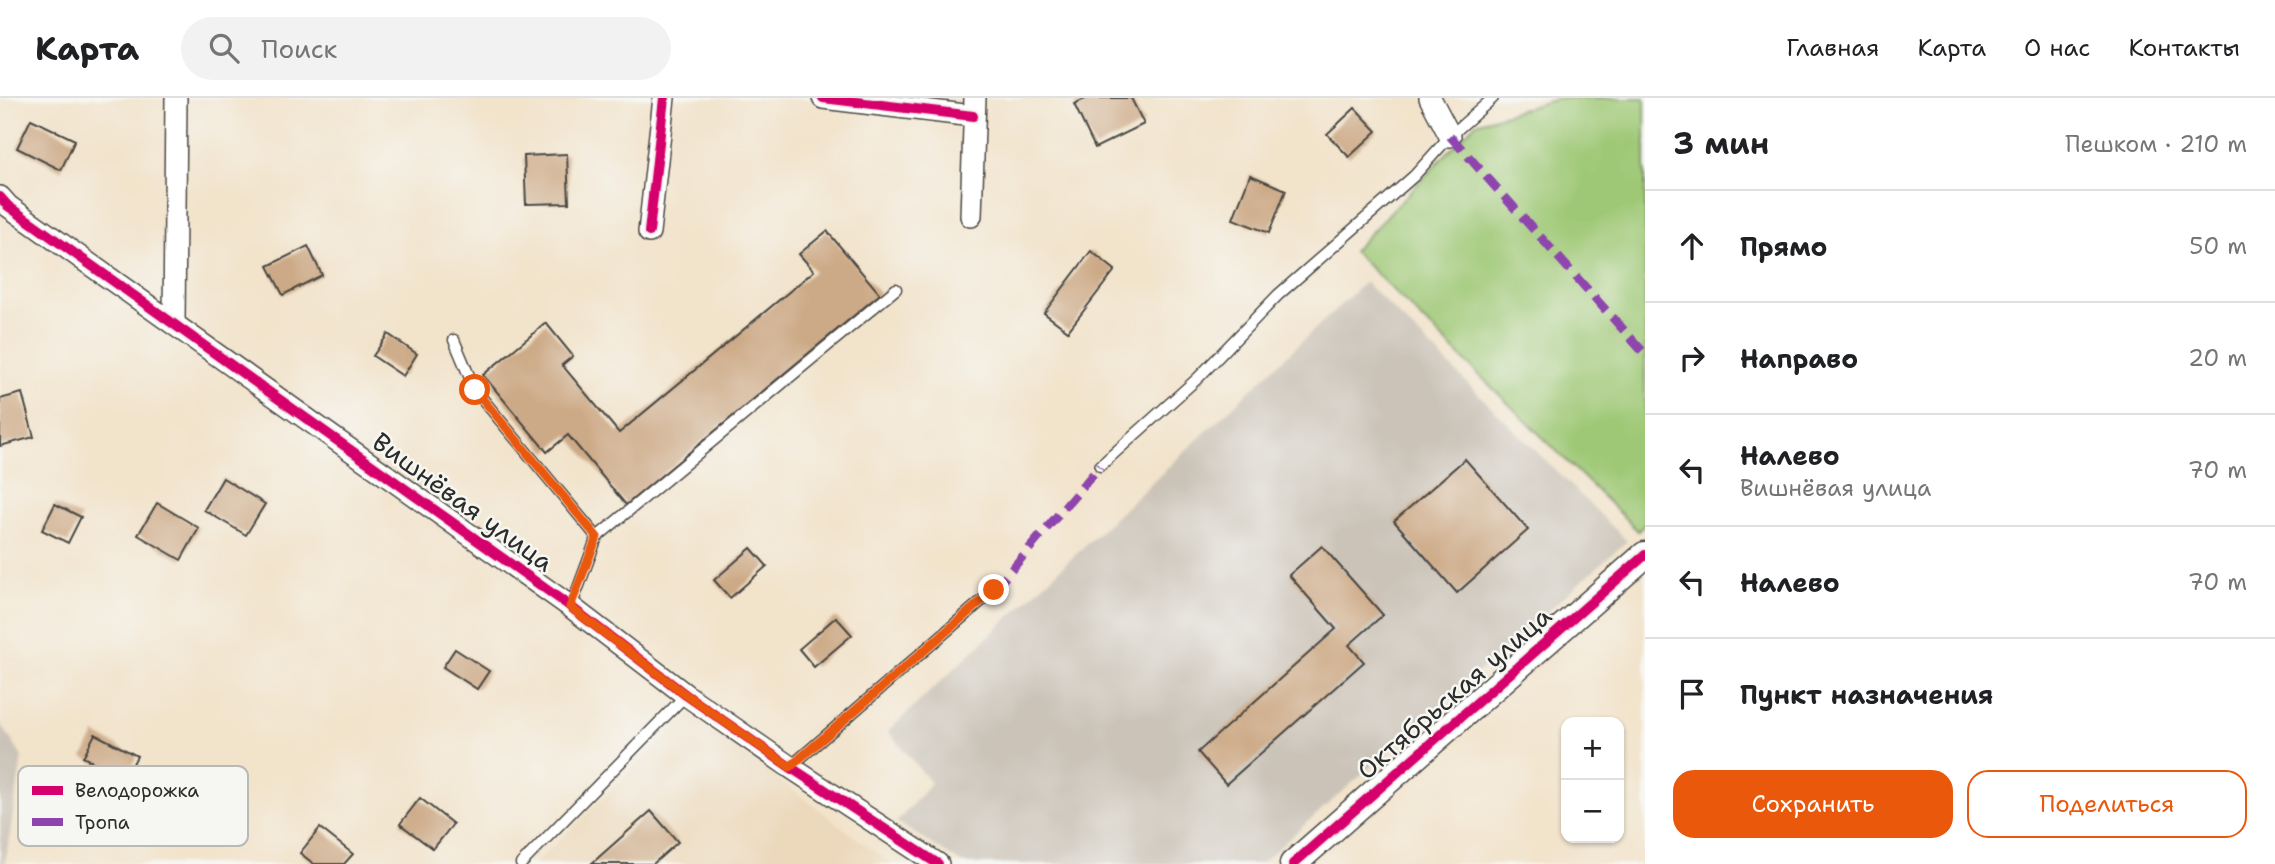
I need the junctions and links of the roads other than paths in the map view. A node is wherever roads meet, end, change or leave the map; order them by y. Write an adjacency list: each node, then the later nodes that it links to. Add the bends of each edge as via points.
1 (176, 98): 12 (street)
2 (664, 98): 10 (street)
3 (823, 98): 6 (street)
4 (1430, 98): 7 (street)
5 (1493, 98): 7 (lane)
6 (974, 107): 9 (street)
7 (1450, 136): 14 (lane, via 1413,176 1278,295 1198,378)
8 (0, 197): 12 (street, Вишнёвая улица)
9 (971, 216)
10 (649, 232)
11 (896, 289): 15 (lane)
12 (174, 323): 18 (street, Вишнёвая улица)
13 (454, 340): 15 (lane, via 475,390)
14 (1100, 466)
15 (597, 537): 18 (lane)
16 (1645, 555): 23 (street, Октябрьская улица)
17 (994, 590): 20 (lane)
18 (570, 607): 19 (street, Вишнёвая улица)
19 (686, 695): 20 (street, Вишнёвая улица); 21 (lane)
20 (790, 767): 22 (street, Вишнёвая улица)
21 (521, 864)
22 (938, 864)
23 (1293, 864)

